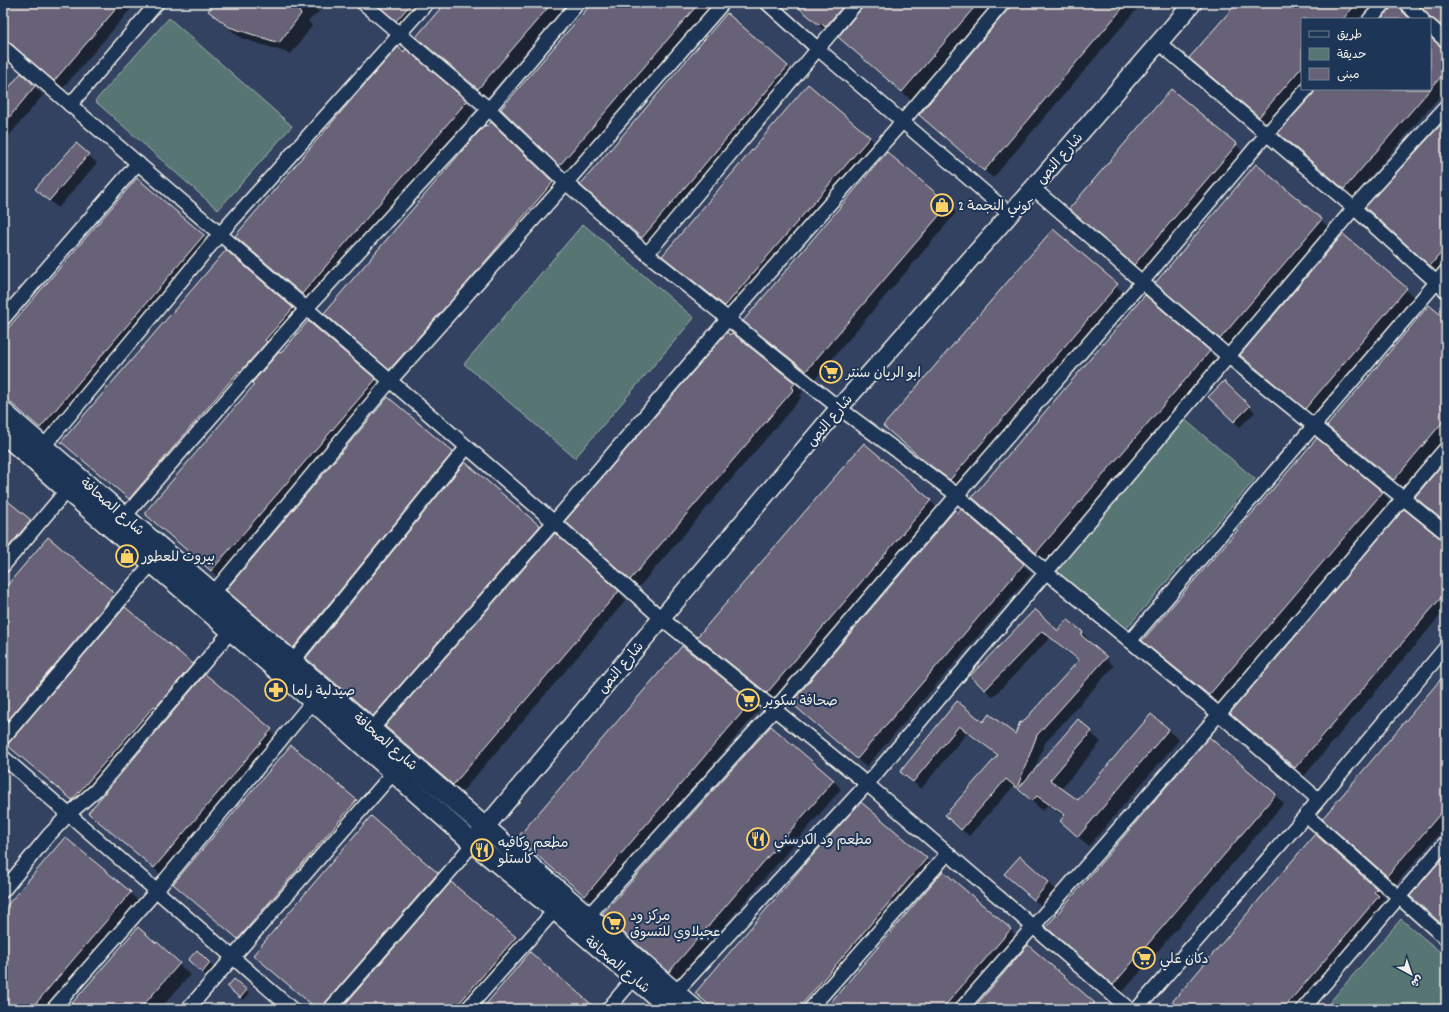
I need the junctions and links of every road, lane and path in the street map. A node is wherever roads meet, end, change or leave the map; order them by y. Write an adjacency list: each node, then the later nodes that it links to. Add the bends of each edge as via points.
1 (157, 3): 21 (street)
2 (363, 3): 15 (street)
3 (427, 3): 15 (street)
4 (578, 3): 23 (street)
5 (724, 3): 27 (street)
6 (767, 3): 19 (street)
7 (856, 3): 19 (street)
8 (1003, 3): 24 (street)
9 (1193, 3): 17 (street, شارع النص)
10 (1385, 3): 12 (street)
11 (1405, 3): 13 (street)
12 (1371, 18)
13 (1421, 18)
14 (1431, 27): 16 (street)
15 (400, 35): 23 (street); 31 (street)
16 (1446, 41)
17 (1159, 43): 25 (street); 28 (street, شارع النص)
18 (3, 47): 21 (street)
19 (818, 49): 24 (street); 32 (street)
20 (1306, 90): 25 (street)
21 (70, 105): 26 (street)
22 (1446, 107): 29 (street)
23 (488, 109): 27 (street); 36 (street)
24 (902, 121): 30 (street); 38 (street)
25 (1266, 134): 29 (street); 34 (street)
26 (138, 163): 31 (street); 37 (street)
27 (566, 183): 32 (street); 40 (street)
28 (1033, 188): 30 (street, شارع النص); 34 (street)
29 (1354, 208): 35 (street); 39 (street)
30 (1010, 214): 41 (street, شارع النص)
31 (220, 234): 36 (street); 45 (street)
32 (647, 254): 38 (street)
33 (1446, 271): 35 (street)
34 (1142, 282): 39 (street); 49 (street)
35 (1441, 287): 43 (street)
36 (306, 309): 40 (street); 51 (street)
37 (3, 319)
38 (727, 320): 41 (street); 52 (street)
39 (1229, 357): 43 (street); 56 (street)
40 (390, 381): 46 (street); 57 (street)
41 (838, 408): 49 (street); 58 (street, شارع النص)
42 (3, 412): 45 (main road, شارع الصحافة)
43 (1313, 426): 50 (street); 60 (street)
44 (3, 433): 48 (main road, شارع الصحافة)
45 (44, 446): 51 (main road, شارع الصحافة)
46 (467, 447): 52 (street); 62 (street)
47 (1446, 448): 50 (street)
48 (67, 490): 54 (main road, شارع الصحافة); 55 (street)
49 (957, 495): 56 (street); 64 (street)
50 (1402, 499): 53 (street); 65 (street)
51 (124, 517): 57 (main road, شارع الصحافة)
52 (554, 522): 58 (street); 66 (street)
53 (1446, 534)
54 (152, 563): 59 (main road, شارع الصحافة); 67 (street)
55 (3, 566)
56 (1047, 573): 60 (street); 70 (street)
57 (214, 592): 62 (main road, شارع الصحافة)
58 (661, 618): 64 (street); 74 (street, شارع النص)
59 (231, 631): 63 (main road, شارع الصحافة); 72 (street, via 96,790)
60 (1130, 641): 65 (street)
61 (1446, 647): 71 (street)
62 (293, 661): 66 (main road, شارع الصحافة)
63 (313, 701): 69 (main road, شارع الصحافة); 78 (street)
64 (775, 709): 70 (street); 82 (street)
65 (1219, 714): 71 (street); 83 (street)
66 (372, 729): 74 (main road, شارع الصحافة)
67 (3, 738)
68 (3, 757): 72 (street)
69 (394, 772): 76 (main road, شارع الصحافة); 85 (street)
70 (867, 784): 77 (street); 87 (street)
71 (1318, 799): 73 (street)
72 (69, 814): 78 (street); 79 (street)
73 (1306, 815): 80 (street); 98 (street)
74 (484, 827): 76 (street, شارع النص); 82 (main road, شارع الصحافة)
75 (1446, 842): 80 (street)
76 (473, 843): 81 (main road, شارع الصحافة); 91 (street)
77 (948, 853): 83 (street); 95 (street)
78 (157, 890): 85 (street); 88 (street)
79 (3, 891)
80 (1399, 898): 84 (street); 99 (street)
81 (555, 910): 86 (main road, شارع الصحافة); 92 (street)
82 (588, 916): 87 (main road, شارع الصحافة)
83 (1033, 927): 96 (street); 97 (street)
84 (1446, 939)
85 (232, 957): 89 (street); 90 (street)
86 (635, 977): 87 (main road, شارع الصحافة); 93 (street)
87 (673, 1001): 94 (main road, شارع الصحافة)
88 (53, 1009)
89 (188, 1009)
90 (292, 1009)
91 (330, 1009)
92 (467, 1009)
93 (608, 1009)
94 (694, 1009)
95 (810, 1009)
96 (961, 1009)
97 (1129, 1009)
98 (1137, 1009)
99 (1303, 1009)

